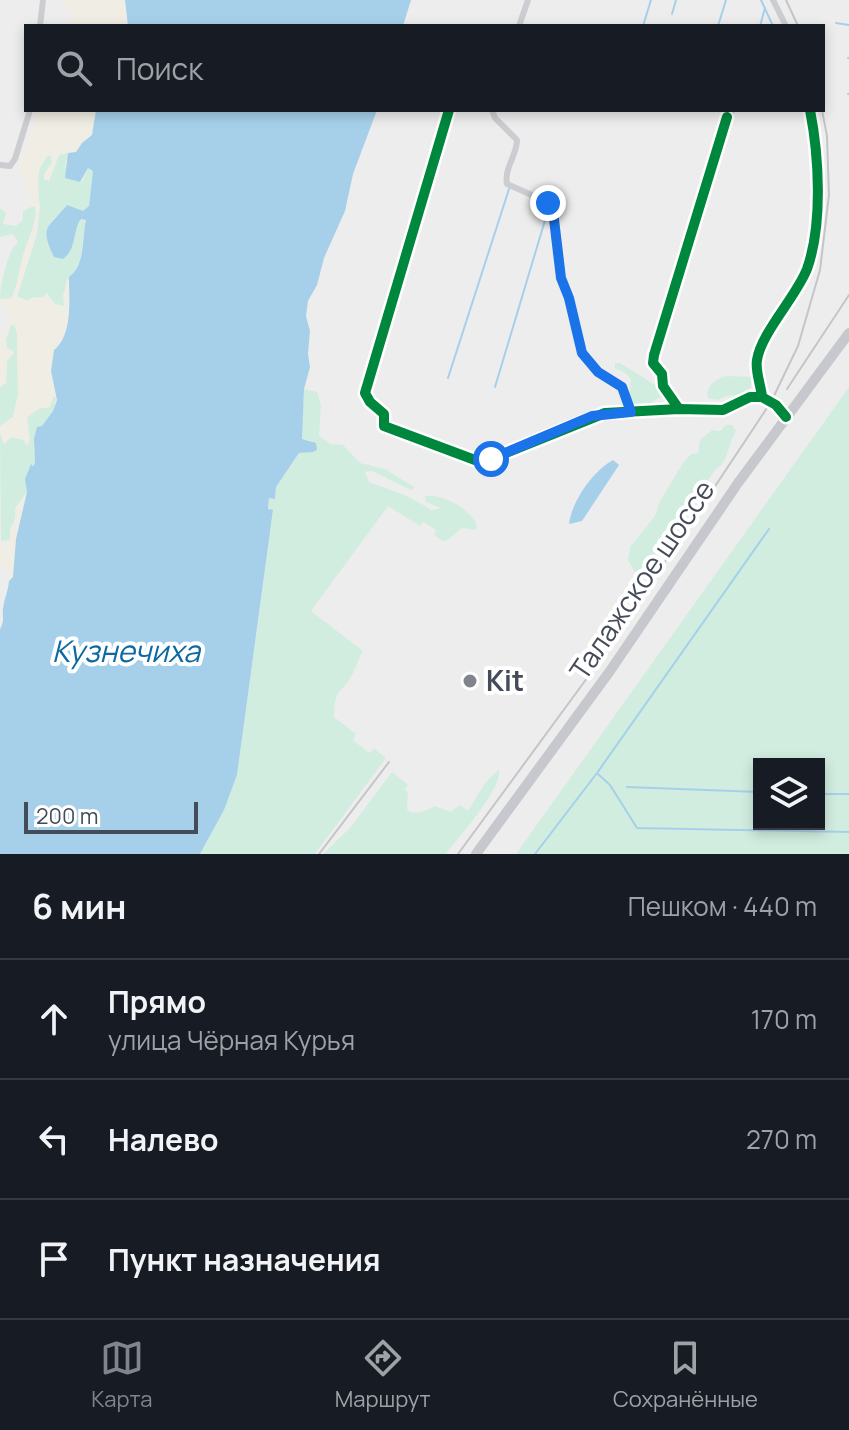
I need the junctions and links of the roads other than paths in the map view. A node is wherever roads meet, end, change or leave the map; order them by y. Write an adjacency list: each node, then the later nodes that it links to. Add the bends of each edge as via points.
1 (43, 0): 4 (street)
2 (528, 0): 5 (street)
3 (773, 0): 6 (street)
4 (40, 24)
5 (520, 24)
6 (785, 24)
7 (29, 112): 12 (street, via 10,166)
8 (448, 112): 16 (street, via 365,393 384,414 384,426 475,460 491,459 605,413)
9 (493, 112): 16 (street, via 517,140 507,184 543,200 553,211 561,278 582,353 598,372 622,387)
10 (810, 112): 14 (street, via 816,140 813,247 801,281 757,358)
11 (727, 117): 15 (street, via 654,355 663,386)
12 (0, 165)
13 (849, 333): 17 (main road, Талажское шоссе)
14 (762, 397): 15 (street, via 723,410); 17 (street)
15 (679, 409): 16 (street)
16 (631, 412)
17 (786, 417): 18 (main road, Талажское шоссе)
18 (476, 854)

